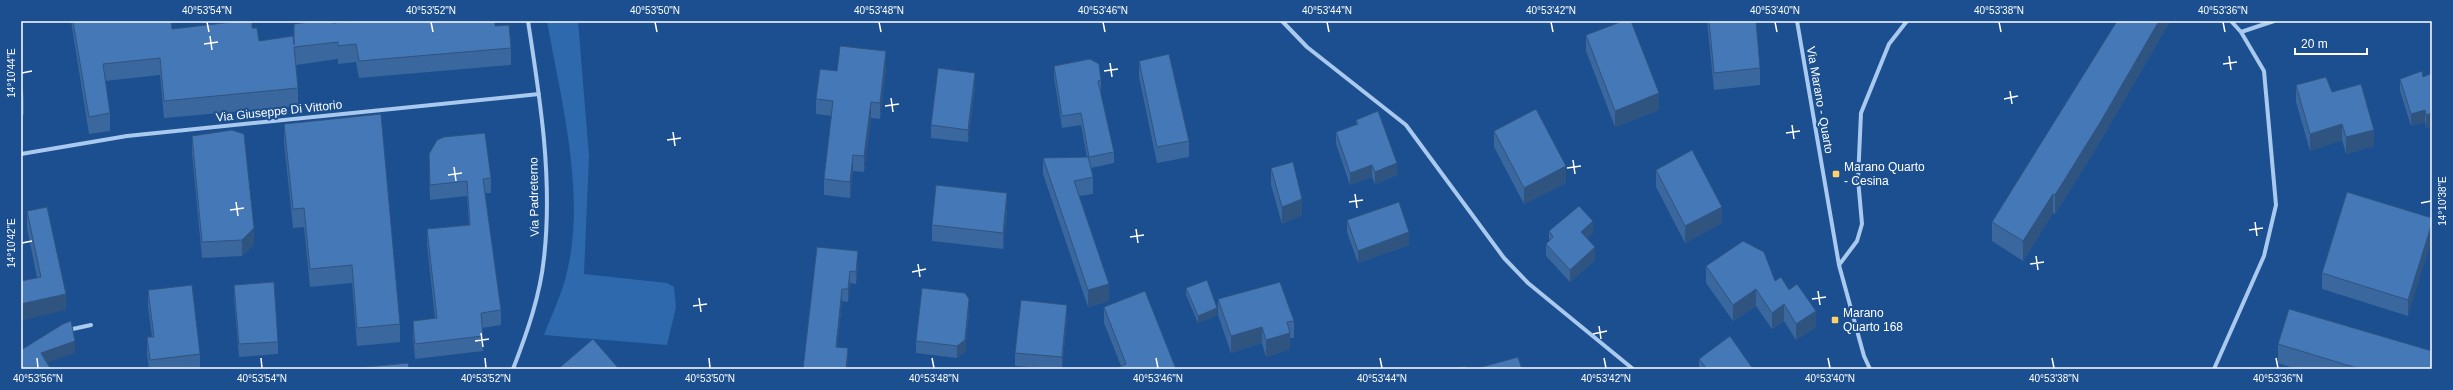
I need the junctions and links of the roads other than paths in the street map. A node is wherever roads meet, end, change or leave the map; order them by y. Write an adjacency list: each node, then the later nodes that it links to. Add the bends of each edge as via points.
1 (528, 21): 8 (street, Via Padreterno)
2 (1282, 21): 15 (street, via 1307,46 1406,124 1504,258 1528,283)
3 (1797, 21): 10 (street, Via Marano - Quarto)
4 (1907, 21): 10 (street, via 1889,44 1862,113 1858,179 1862,224 1857,241)
5 (2231, 21): 7 (street)
6 (2274, 21): 7 (street)
7 (2240, 32): 13 (street, via 2264,71 2276,204 2264,256)
8 (539, 94): 9 (street, Via Giuseppe Di Vittorio, via 127,136); 14 (street, Via Padreterno, via 546,182 544,258 531,322)
9 (21, 154)
10 (1839, 265): 16 (street, Via Marano - Quarto, via 1864,356)
11 (91, 325): 12 (street)
12 (63, 332)
13 (2215, 368): 17 (street)
14 (513, 369)
15 (1633, 369)
16 (1870, 369)
17 (2220, 369)

